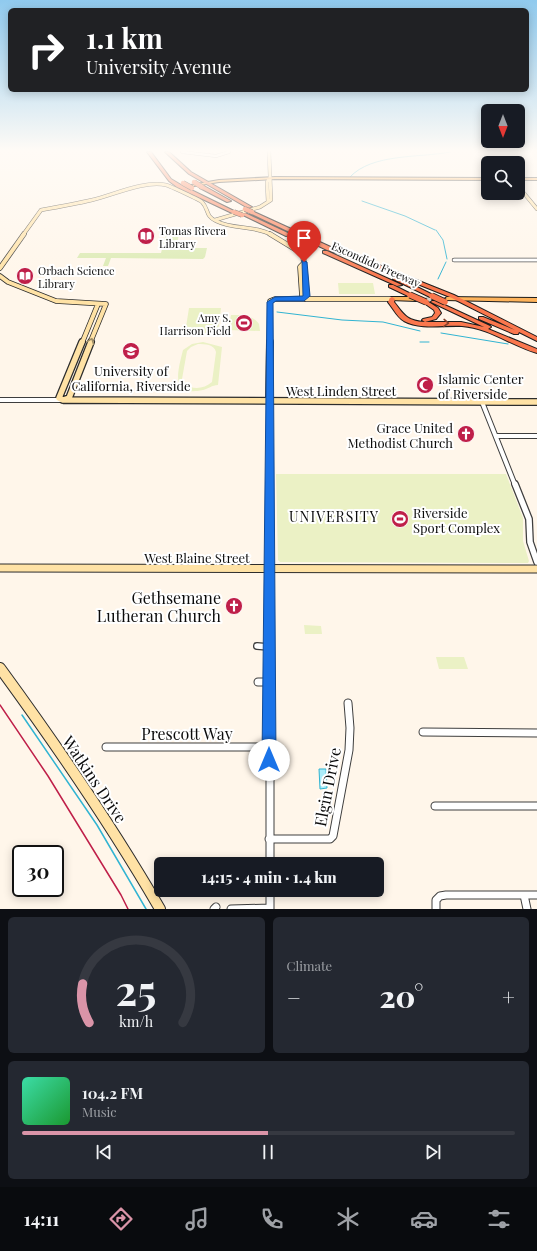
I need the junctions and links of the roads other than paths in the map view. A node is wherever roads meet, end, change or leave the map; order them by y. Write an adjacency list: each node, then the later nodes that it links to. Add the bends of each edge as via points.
1 (109, 194): 23 (street, via 41,210)
2 (187, 194): 12 (street, via 205,205)
3 (201, 194): 13 (highway)
4 (204, 194): 13 (highway, bridge)
5 (216, 194): 14 (highway, Escondido Freeway, bridge)
6 (224, 194): 14 (highway)
7 (267, 194): 15 (street, via 268,202 262,206)
8 (525, 194): 11 (street)
9 (529, 194): 10 (street)
10 (537, 204)
11 (537, 209)
12 (207, 211): 15 (street, via 214,218); 16 (street, via 209,217)
13 (236, 211): 14 (highway, bridge)
14 (248, 211): 17 (highway); 17 (highway, Escondido Freeway)
15 (228, 217): 16 (street); 18 (street, via 220,221)
16 (214, 220): 18 (street)
17 (270, 223): 19 (highway, Escondido Freeway); 20 (highway, Escondido Freeway)
18 (230, 225): 26 (street, via 266,231 304,254 305,260 300,267)
19 (329, 249): 28 (highway, Escondido Freeway); 29 (highway)
20 (323, 251): 25 (highway); 28 (highway, Escondido Freeway)
21 (454, 260): 22 (street)
22 (537, 260)
23 (0, 268)
24 (0, 277): 32 (street, via 52,300)
25 (413, 297): 27 (main road); 27 (highway, bridge, via 426,302 436,309 438,314 431,319 417,319 408,316)
26 (304, 299): 27 (street); 39 (street, via 270,302)
27 (392, 299): 36 (highway, one-way to 36, via 391,302 400,315 409,320 472,326)
28 (433, 299): 31 (highway, Escondido Freeway, bridge); 36 (highway, Escondido Freeway)
29 (459, 299): 30 (main road); 31 (main road); 33 (highway)
30 (537, 299): 33 (main road)
31 (446, 300): 35 (highway, Escondido Freeway)
32 (98, 304): 38 (street, via 59,398); 38 (street, one-way to 32, via 69,398 106,304)
33 (475, 304): 34 (highway)
34 (537, 338)
35 (537, 343)
36 (537, 350)
37 (0, 400): 38 (street, West Linden Street)
38 (63, 400): 39 (street, West Linden Street)
39 (269, 401): 40 (street, West Linden Street); 46 (street)
40 (482, 402): 41 (street, West Linden Street); 42 (street)
41 (537, 402)
42 (496, 436): 43 (street); 44 (street, via 529,519 530,542)
43 (537, 436)
44 (537, 562)
45 (0, 568): 46 (street, West Blaine Street)
46 (269, 569): 47 (street, West Blaine Street); 49 (street)
47 (537, 569)
48 (257, 646): 49 (street)
49 (269, 647): 52 (street)
50 (0, 668): 66 (street, Watkins Drive, via 124,849)
51 (258, 682): 52 (street)
52 (269, 682): 56 (street)
53 (348, 703): 60 (street, Elgin Drive, via 349,750 333,836 330,839)
54 (423, 732): 55 (street)
55 (537, 733)
56 (269, 747): 57 (street, Prescott Way); 60 (street)
57 (106, 748)
58 (435, 806): 59 (street)
59 (537, 806)
60 (269, 839): 61 (street)
61 (270, 857)
62 (524, 895): 63 (street); 68 (street, via 446,895 436,900); 69 (street)
63 (537, 895)
64 (270, 897): 67 (street)
65 (231, 908): 67 (street)
66 (160, 909)
67 (270, 909)
68 (436, 909)
69 (527, 909)

